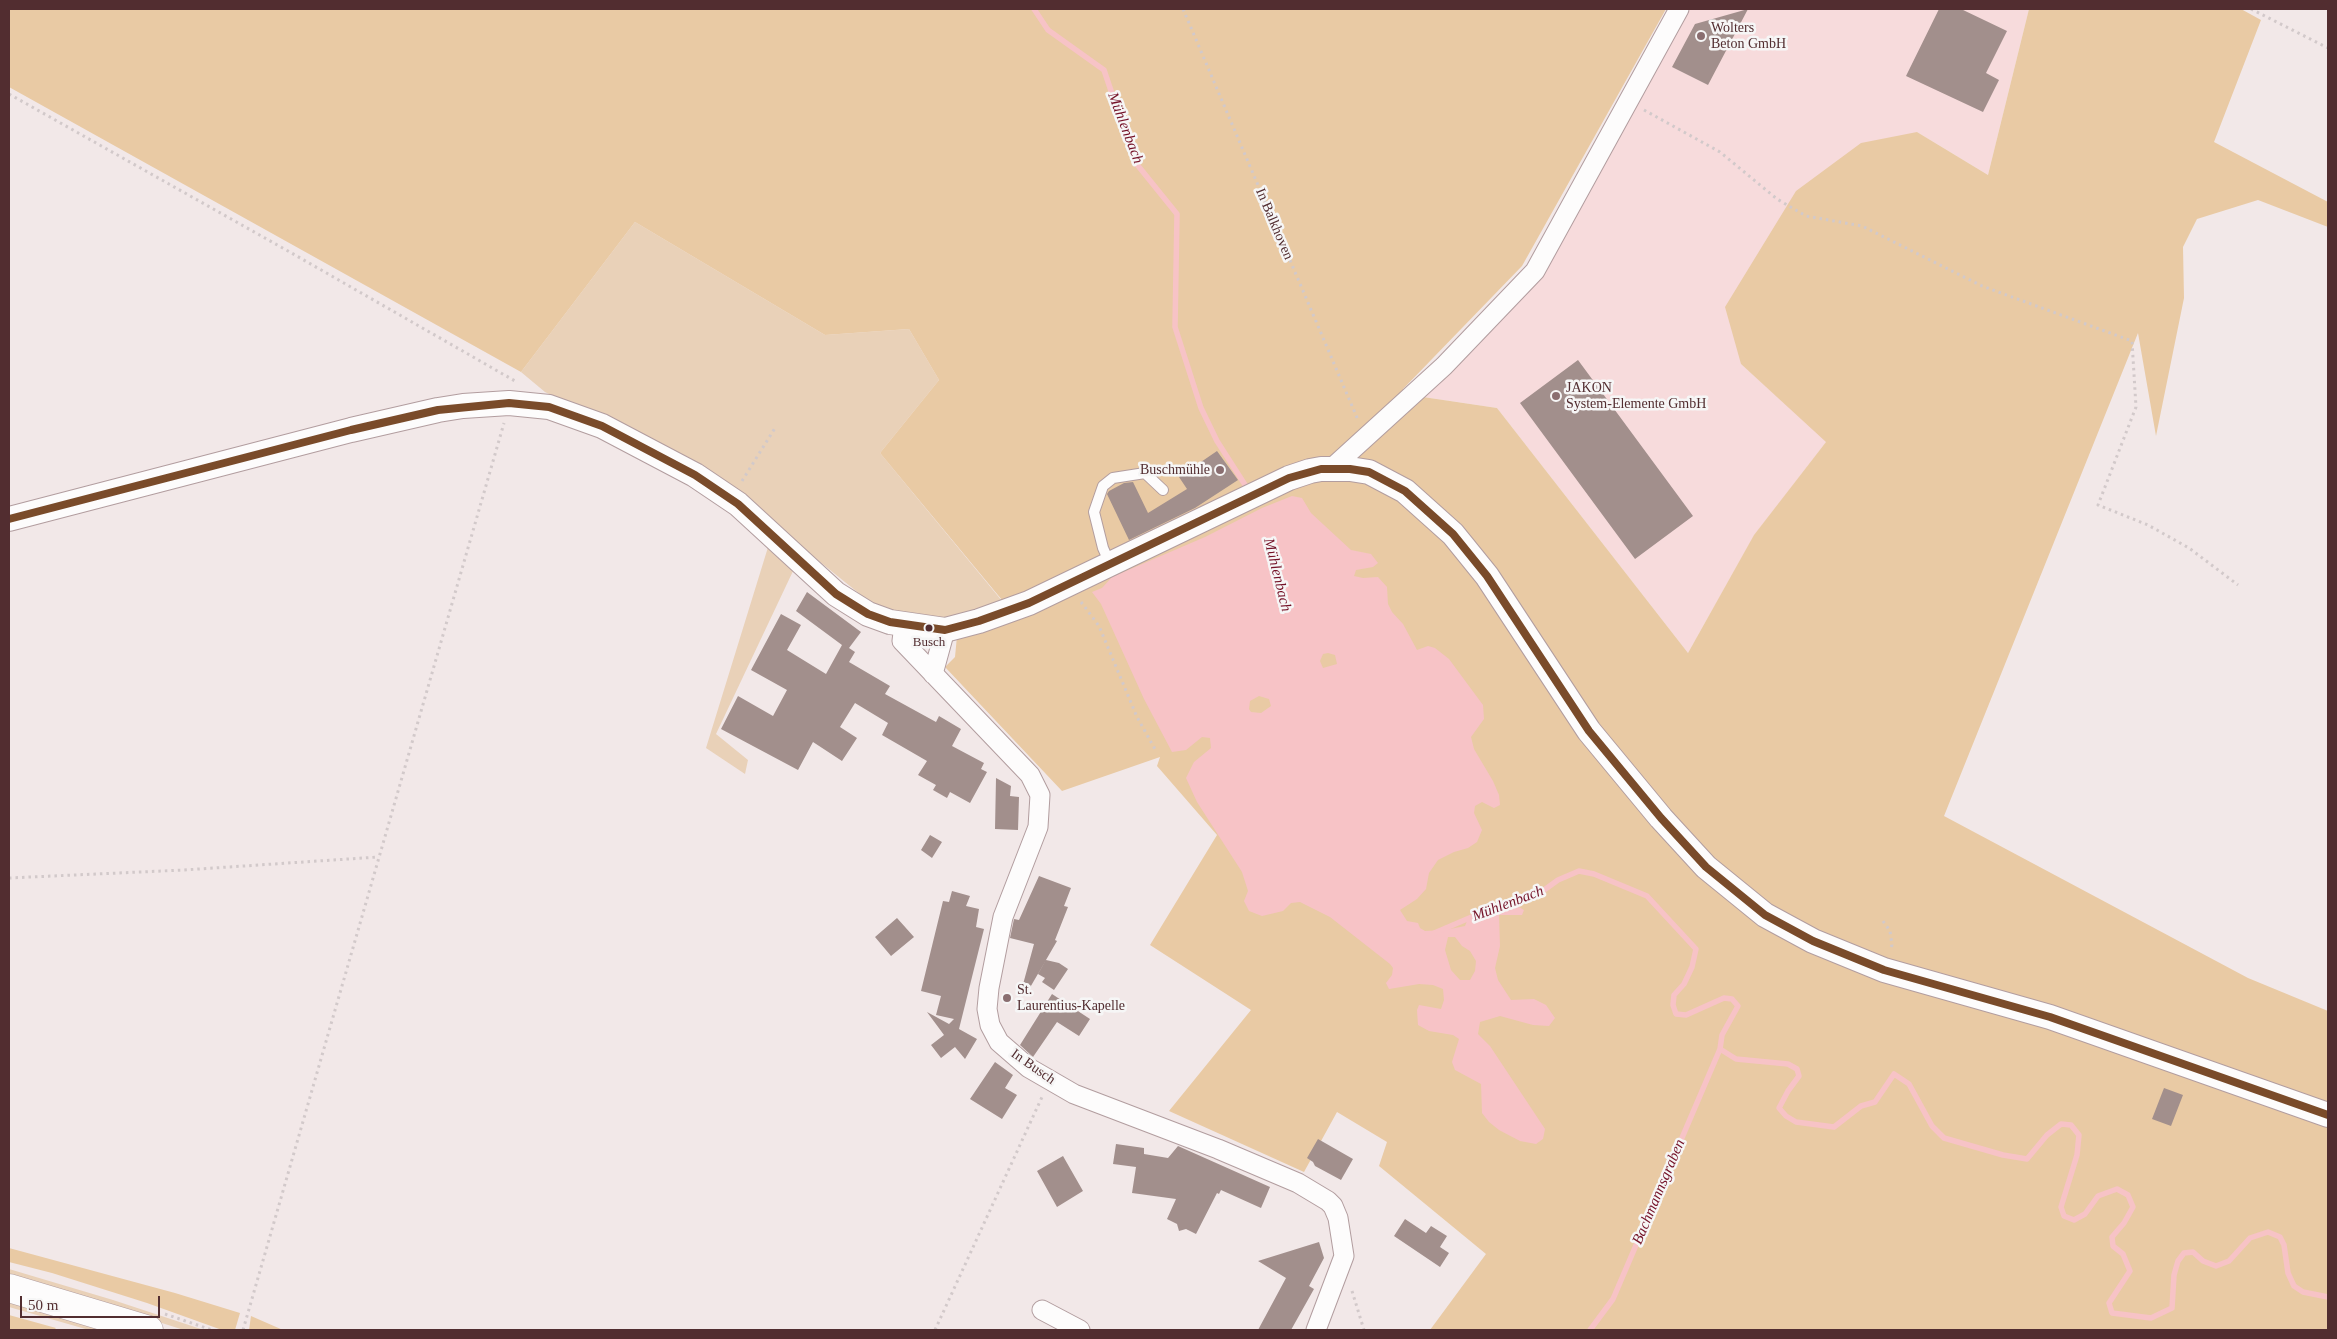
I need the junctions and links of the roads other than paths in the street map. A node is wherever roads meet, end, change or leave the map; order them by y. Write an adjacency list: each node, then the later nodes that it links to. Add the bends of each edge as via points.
1 (1679, 9): 2 (street, via 1534,271 1444,366)
2 (1332, 468): 5 (street, via 1310,470 1289,478); 9 (street, via 1369,472 1390,481 1453,534 1487,576 1589,731 1676,836 1706,867 1765,915 1813,941 1884,970 2050,1017)
3 (1163, 490): 5 (lane, via 1145,473 1113,478 1103,486 1094,512)
4 (9, 519): 6 (street, via 351,430 463,406 509,403 549,407 602,426 695,475 731,499 836,594 868,614)
5 (1110, 566): 7 (street, via 996,615)
6 (904, 624): 7 (street); 8 (street, In Busch, via 902,641)
7 (945, 630): 8 (street)
8 (933, 674): 14 (street, In Busch, via 1030,775 1040,795 1038,826 1003,917 989,988 987,1009 990,1025 999,1042 1029,1068 1074,1094 1298,1183 1328,1201 1338,1218 1344,1256)
9 (2328, 1115)
10 (9, 1288): 12 (main road)
11 (1042, 1310): 13 (street)
12 (150, 1330)
13 (1080, 1330)
14 (1316, 1330)

